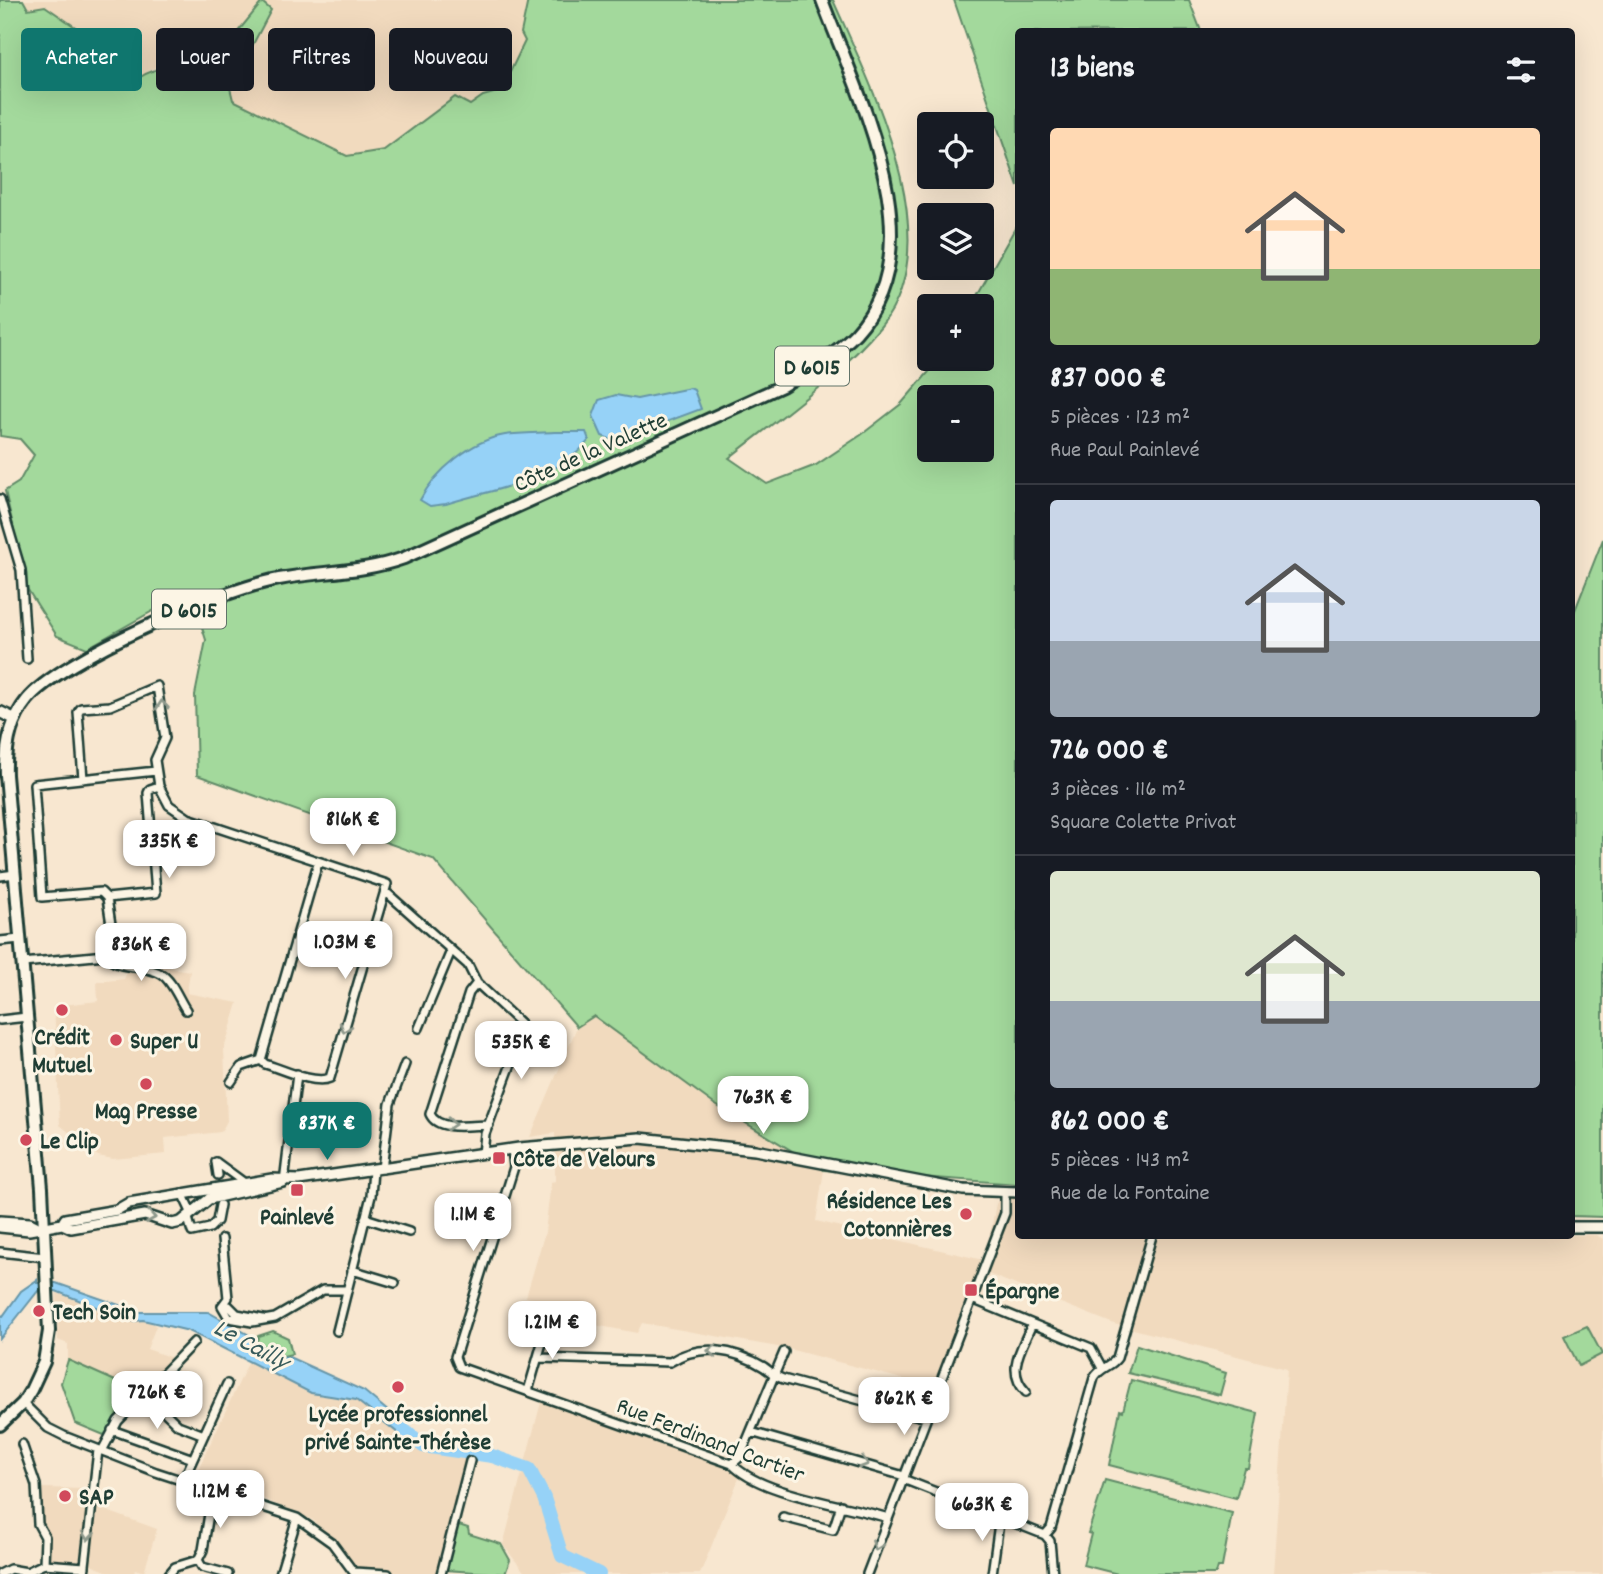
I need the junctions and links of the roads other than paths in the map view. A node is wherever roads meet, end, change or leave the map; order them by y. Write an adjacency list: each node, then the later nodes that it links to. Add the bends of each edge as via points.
1 (822, 0): 5 (main road, Côte de la Valette / D 6015, via 868,122 885,185 892,238 884,288 871,312 836,351 782,386 404,558 360,571 280,579 237,589 194,607 68,667 37,689)
2 (0, 499): 3 (street, via 21,570)
3 (27, 659)
4 (0, 712): 5 (main road)
5 (15, 719): 10 (main road, D 6015, via 5,760)
6 (156, 771): 7 (street); 7 (street, one-way to 7, via 155,760 165,738 157,686 110,706 81,708); 8 (street)
7 (83, 779): 13 (street, via 34,784 42,897 97,891)
8 (159, 786): 9 (street, via 169,805 188,818); 13 (street, via 148,793 156,893)
9 (318, 863): 12 (street, via 385,882); 24 (street)
10 (15, 874): 11 (street); 14 (main road, D 6015)
11 (0, 876)
12 (386, 892): 16 (street); 26 (street, one-way to 26, via 330,1078 324,1081)
13 (107, 898): 17 (street, via 112,931)
14 (20, 939): 15 (street); 18 (main road, D 6015)
15 (0, 941)
16 (451, 951): 19 (street, via 472,970); 23 (street)
17 (105, 955): 18 (street); 20 (street, via 113,964 159,972)
18 (23, 963): 21 (main road, D 6015)
19 (477, 983): 28 (street, via 521,1028); 28 (street, one-way to 28, via 430,1114 441,1124)
20 (186, 1010)
21 (27, 1017): 22 (street); 45 (main road, D 6015)
22 (0, 1020)
23 (419, 1028)
24 (261, 1060): 26 (street); 27 (street, via 241,1067)
25 (405, 1064): 31 (street, via 390,1104)
26 (297, 1074): 33 (street)
27 (231, 1082)
28 (489, 1125): 30 (street)
29 (516, 1149): 30 (street); 35 (street, via 640,1138 691,1141 945,1187); 69 (street, Rue Ferdinand Cartier, via 455,1357 459,1367)
30 (483, 1154): 31 (street)
31 (377, 1169): 33 (street); 41 (street)
32 (218, 1175): 34 (street, via 216,1163)
33 (284, 1182): 34 (street, via 272,1179); 40 (street, via 209,1199)
34 (246, 1184): 37 (street)
35 (1004, 1192): 36 (street); 57 (street, via 1005,1213)
36 (1015, 1192)
37 (182, 1193): 39 (street); 40 (street)
38 (220, 1205): 40 (street, via 216,1222 203,1231 192,1232)
39 (120, 1208): 42 (street); 44 (street, via 65,1219)
40 (190, 1215): 42 (street, one-way to 40, via 145,1215 172,1224)
41 (365, 1218): 49 (street); 54 (street)
42 (122, 1219): 44 (street, via 71,1228)
43 (0, 1221): 45 (street)
44 (62, 1224): 45 (street)
45 (40, 1226): 46 (street, via 29,1230); 53 (main road, D 6015)
46 (0, 1227)
47 (1575, 1227): 48 (street)
48 (1603, 1227)
49 (410, 1232)
50 (222, 1239): 60 (street, via 228,1298 222,1306 224,1314 245,1322)
51 (1151, 1239): 66 (street, via 1117,1358)
52 (0, 1252): 53 (street)
53 (45, 1257): 72 (main road, D 6015, via 48,1346)
54 (352, 1270): 55 (street); 56 (street)
55 (395, 1283)
56 (346, 1290): 60 (street, via 323,1290 284,1314); 62 (street)
57 (972, 1300): 61 (street); 73 (street)
58 (229, 1306): 60 (street, via 237,1314)
59 (556, 1319): 65 (street, via 547,1326)
60 (263, 1320)
61 (1032, 1324): 66 (street, via 1095,1350); 70 (street, via 1014,1368 1017,1383)
62 (337, 1331)
63 (194, 1342): 71 (street)
64 (784, 1352): 67 (street)
65 (539, 1358): 67 (street, one-way to 65, via 765,1367 711,1348 670,1362); 69 (street)
66 (1102, 1367): 91 (street, via 1090,1388 1051,1528)
67 (774, 1376): 73 (street); 76 (street)
68 (227, 1384): 77 (street)
69 (528, 1391): 82 (street, Rue Ferdinand Cartier)
70 (1026, 1392)
71 (145, 1393): 75 (street); 77 (street, via 178,1424)
72 (23, 1403): 74 (main road, D 6015); 79 (street, via 48,1428)
73 (926, 1418): 83 (street)
74 (0, 1425)
75 (112, 1430): 79 (street); 80 (street)
76 (751, 1432): 82 (street); 83 (street, one-way to 83)
77 (204, 1435): 80 (street)
78 (22, 1444): 93 (street, via 36,1485 37,1524 45,1537)
79 (100, 1450): 84 (street); 94 (street, one-way to 94)
80 (193, 1459): 84 (street)
81 (470, 1461): 101 (street)
82 (732, 1464): 86 (street, Rue Ferdinand Cartier, via 778,1489)
83 (904, 1477): 87 (street); 90 (street)
84 (183, 1480): 85 (street)
85 (213, 1490): 89 (street); 92 (street)
86 (841, 1505): 88 (street, via 833,1530); 90 (street, Rue Ferdinand Cartier)
87 (1000, 1516): 91 (street); 103 (street)
88 (783, 1517)
89 (297, 1518): 95 (street, via 332,1543); 99 (street)
90 (888, 1518): 102 (street, one-way to 102)
91 (1045, 1535): 104 (street, via 1050,1541)
92 (198, 1560): 97 (street, via 175,1567); 98 (street, via 202,1567)
93 (44, 1564): 94 (street); 96 (street, via 27,1572 10,1569)
94 (84, 1571)
95 (354, 1573): 100 (street)
96 (0, 1574)
97 (169, 1574)
98 (228, 1574)
99 (280, 1574)
100 (388, 1574)
101 (441, 1574)
102 (867, 1574)
103 (992, 1574)
104 (1053, 1574)

